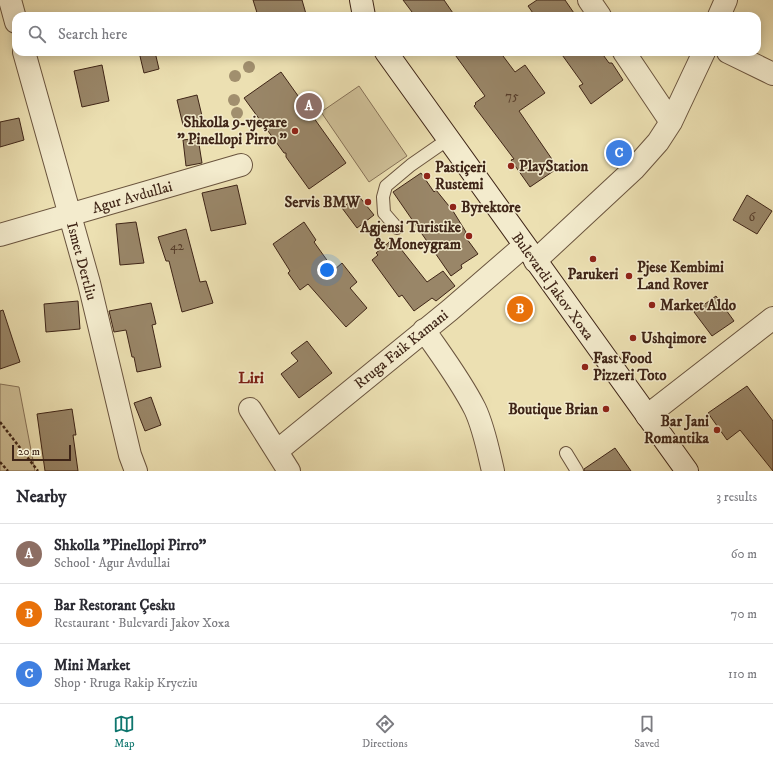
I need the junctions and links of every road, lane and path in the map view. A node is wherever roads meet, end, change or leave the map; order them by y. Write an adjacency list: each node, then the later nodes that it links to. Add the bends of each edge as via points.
1 (10, 0): 5 (street)
2 (361, 0): 6 (street)
3 (589, 0): 7 (street)
4 (726, 0): 8 (street)
5 (13, 12)
6 (363, 12)
7 (597, 12)
8 (721, 12)
9 (25, 56): 18 (street, Ismet Dertliu)
10 (389, 56): 16 (street, Bulevardi Jakov Xoxa)
11 (627, 56): 15 (street)
12 (702, 56): 15 (street, Rruga Faik Kamani)
13 (736, 56): 14 (street)
14 (773, 74)
15 (671, 122): 21 (street, Rruga Faik Kamani, via 658,142 634,169)
16 (447, 140): 19 (lane, via 386,186 383,197 384,213); 21 (street, Bulevardi Jakov Xoxa)
17 (241, 165): 18 (street, Agur Avdullai)
18 (70, 215): 20 (street, Agur Avdullai); 32 (street, Ismet Dertliu)
19 (398, 228)
20 (0, 235)
21 (530, 254): 23 (street, Rruga Faik Kamani); 25 (street, Bulevardi Jakov Xoxa)
22 (773, 318): 25 (street)
23 (424, 330): 27 (street, Rruga Faik Kamani); 34 (street, via 459,380 475,410 486,440)
24 (250, 409): 27 (street)
25 (647, 416): 36 (street, Bulevardi Jakov Xoxa)
26 (0, 422): 31 (path)
27 (277, 451): 33 (street)
28 (566, 453): 35 (lane)
29 (0, 462): 30 (path)
30 (8, 471)
31 (38, 471)
32 (136, 471)
33 (289, 471)
34 (493, 471)
35 (577, 471)
36 (687, 471)

